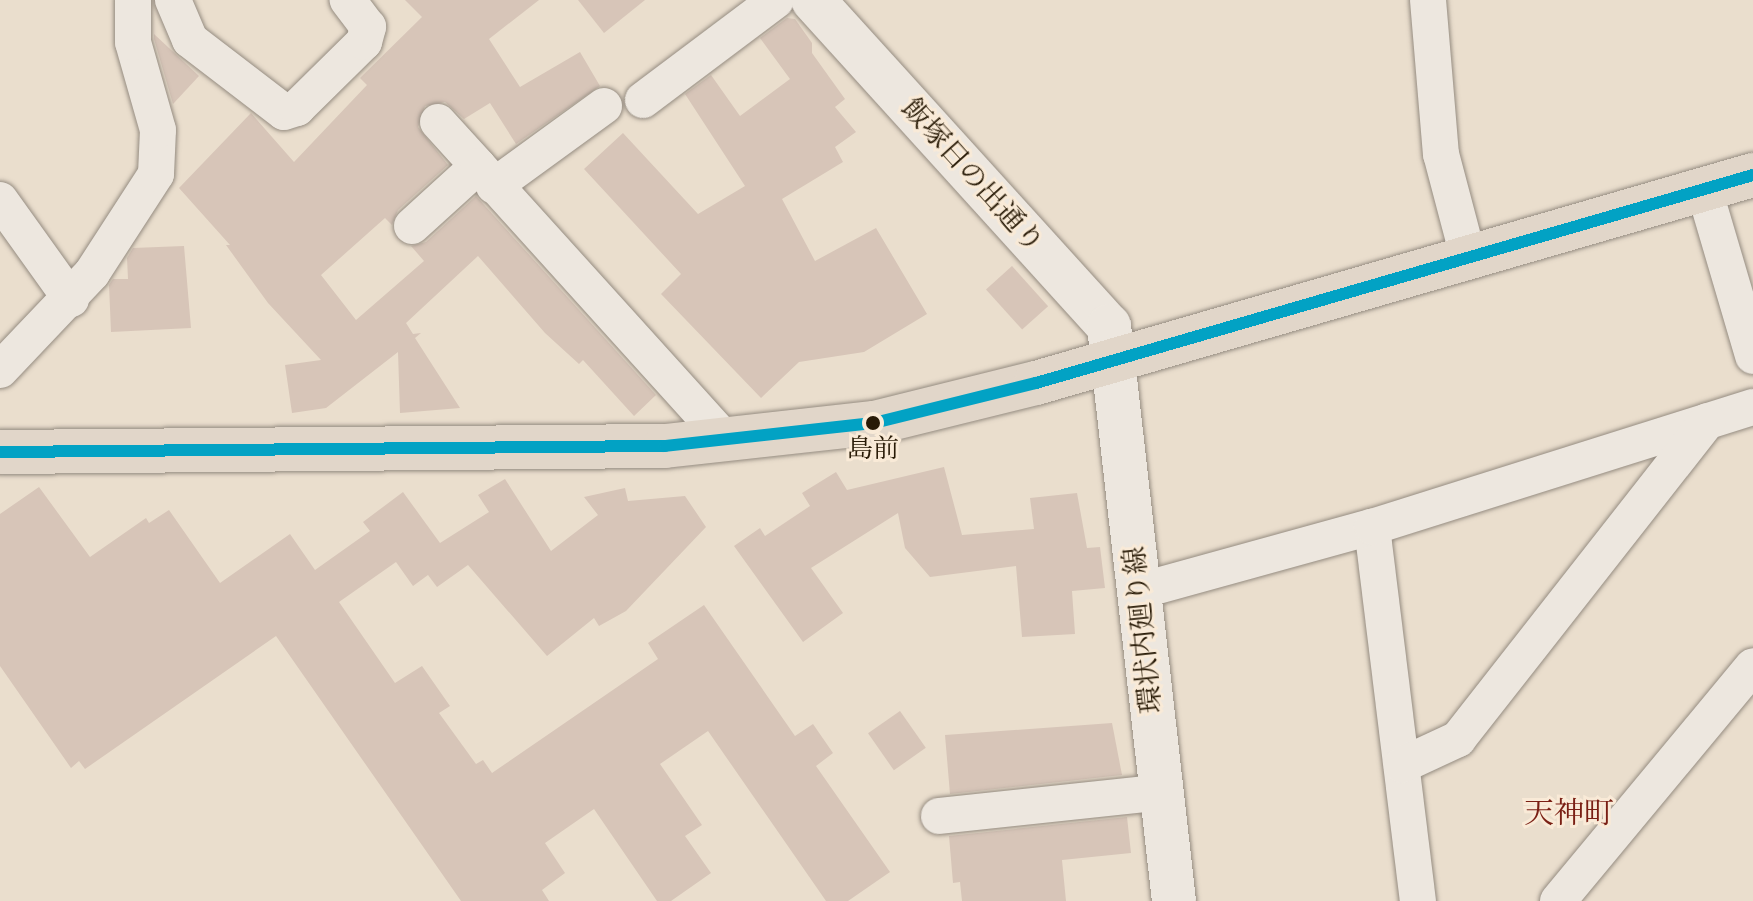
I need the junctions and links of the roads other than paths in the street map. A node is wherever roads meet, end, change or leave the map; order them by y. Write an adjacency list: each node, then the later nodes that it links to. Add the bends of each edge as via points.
1 (133, 0): 16 (street, via 133,42 158,130 160,157 149,190)
2 (173, 0): 3 (street, via 190,40 284,112 297,108 364,42 368,27)
3 (348, 0)
4 (776, 0): 7 (street)
5 (813, 0): 18 (street, 飯塚日の出通り, via 1109,326)
6 (1428, 0): 15 (street, via 1441,154)
7 (643, 100)
8 (604, 106): 11 (street)
9 (438, 122): 11 (street)
10 (1753, 175): 12 (main road)
11 (486, 176): 14 (street); 22 (street)
12 (1704, 189): 15 (main road); 17 (street)
13 (0, 200): 16 (street)
14 (412, 226)
15 (1468, 256): 18 (main road)
16 (71, 299): 19 (street)
17 (1753, 356)
18 (1113, 360): 22 (main road, via 912,416); 25 (street, 環状内廻り線)
19 (0, 370)
20 (1753, 407): 21 (street)
21 (1707, 421): 24 (street); 27 (street, via 1458,739)
22 (727, 442): 23 (main road)
23 (0, 452)
24 (1372, 527): 25 (street); 27 (street)
25 (1139, 591): 28 (street, 環状内廻り線)
26 (1753, 666): 32 (street)
27 (1402, 765): 31 (street)
28 (1162, 792): 29 (street); 30 (street, 環状内廻り線)
29 (939, 816)
30 (1174, 901)
31 (1418, 901)
32 (1558, 901)

